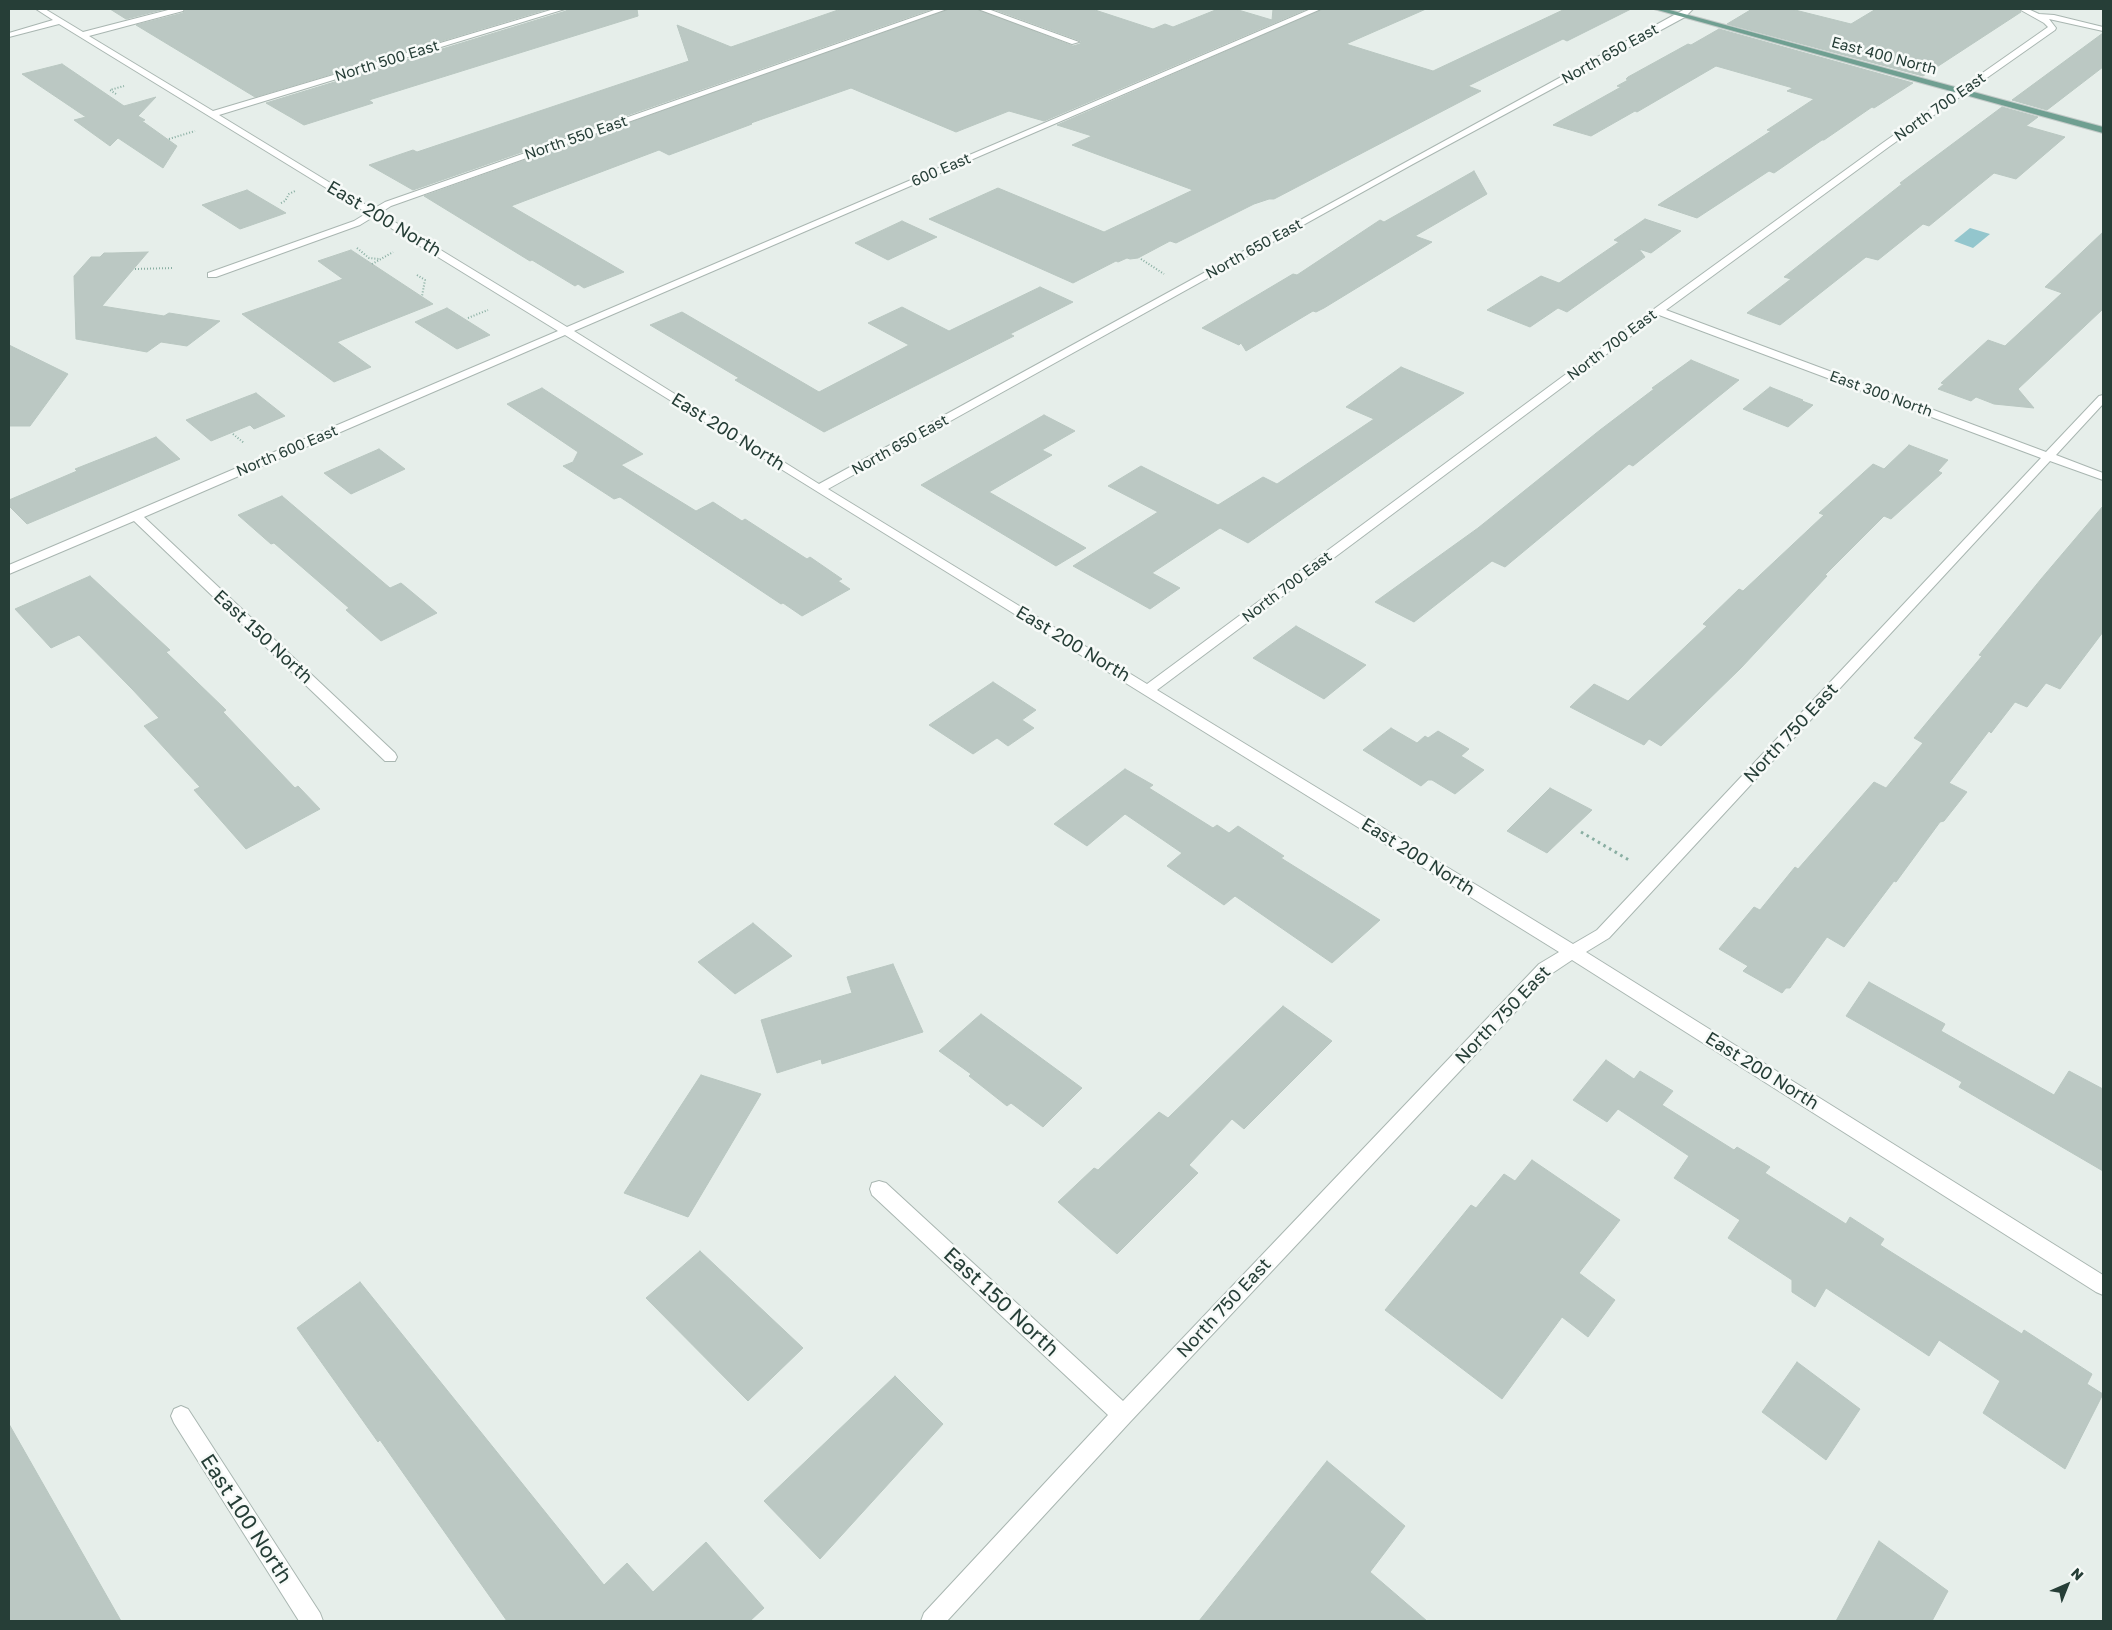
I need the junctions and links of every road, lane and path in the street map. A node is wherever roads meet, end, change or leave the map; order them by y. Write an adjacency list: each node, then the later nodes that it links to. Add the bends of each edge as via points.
1 (40, 9): 11 (street, East 200 North)
2 (180, 9): 14 (street)
3 (561, 9): 19 (street, North 500 East)
4 (943, 9): 25 (street, North 550 East, via 388,204)
5 (982, 9): 15 (street)
6 (1316, 9): 40 (street, 600 East)
7 (1658, 9): 9 (main road, East 400 North)
8 (2023, 9): 10 (street, North 700 East)
9 (1686, 12): 17 (main road, East 400 North); 44 (street, North 650 East)
10 (2036, 16): 12 (street); 17 (street, North 700 East, via 2047,21 2052,28)
11 (60, 21): 13 (street); 14 (street, East 200 North)
12 (2103, 29)
13 (9, 35)
14 (82, 35): 19 (street, East 200 North)
15 (1075, 42)
16 (126, 86): 18 (path, via 110,90)
17 (1962, 92): 21 (main road, East 400 North); 38 (street, North 700 East)
18 (116, 94)
19 (212, 114): 25 (street, East 200 North)
20 (197, 130): 22 (path)
21 (2103, 130)
22 (169, 139)
23 (298, 190): 24 (path, via 289,194)
24 (281, 204)
25 (375, 214): 34 (street, North 550 East, via 357,224); 40 (street, East 200 North)
26 (353, 247): 28 (path, via 360,248 370,258)
27 (401, 249): 28 (path)
28 (379, 259): 30 (path)
29 (1141, 260): 33 (path)
30 (372, 264)
31 (173, 268): 32 (path)
32 (135, 269)
33 (1164, 274)
34 (212, 275)
35 (417, 275): 36 (path, via 425,280)
36 (422, 296)
37 (495, 307): 39 (path)
38 (1658, 311): 42 (street, East 300 North); 47 (street, North 700 East)
39 (468, 318)
40 (566, 331): 44 (street, East 200 North); 45 (street, North 600 East)
41 (2103, 398): 42 (street, North 750 East)
42 (2050, 457): 43 (street, East 300 North); 51 (street, North 750 East, via 1603,934)
43 (2103, 477)
44 (819, 489): 47 (street, East 200 North)
45 (136, 516): 46 (street, North 600 East); 48 (street, East 150 North)
46 (9, 570)
47 (1148, 690): 51 (street, East 200 North)
48 (390, 757)
49 (1581, 832): 50 (path)
50 (1629, 860)
51 (1572, 952): 53 (street, East 200 North); 54 (street, North 750 East, via 1545,969)
52 (879, 1189): 54 (street, East 150 North)
53 (2103, 1286)
54 (1123, 1415): 57 (street, North 750 East)
55 (181, 1416): 56 (street, East 100 North)
56 (312, 1621)
57 (932, 1621)

